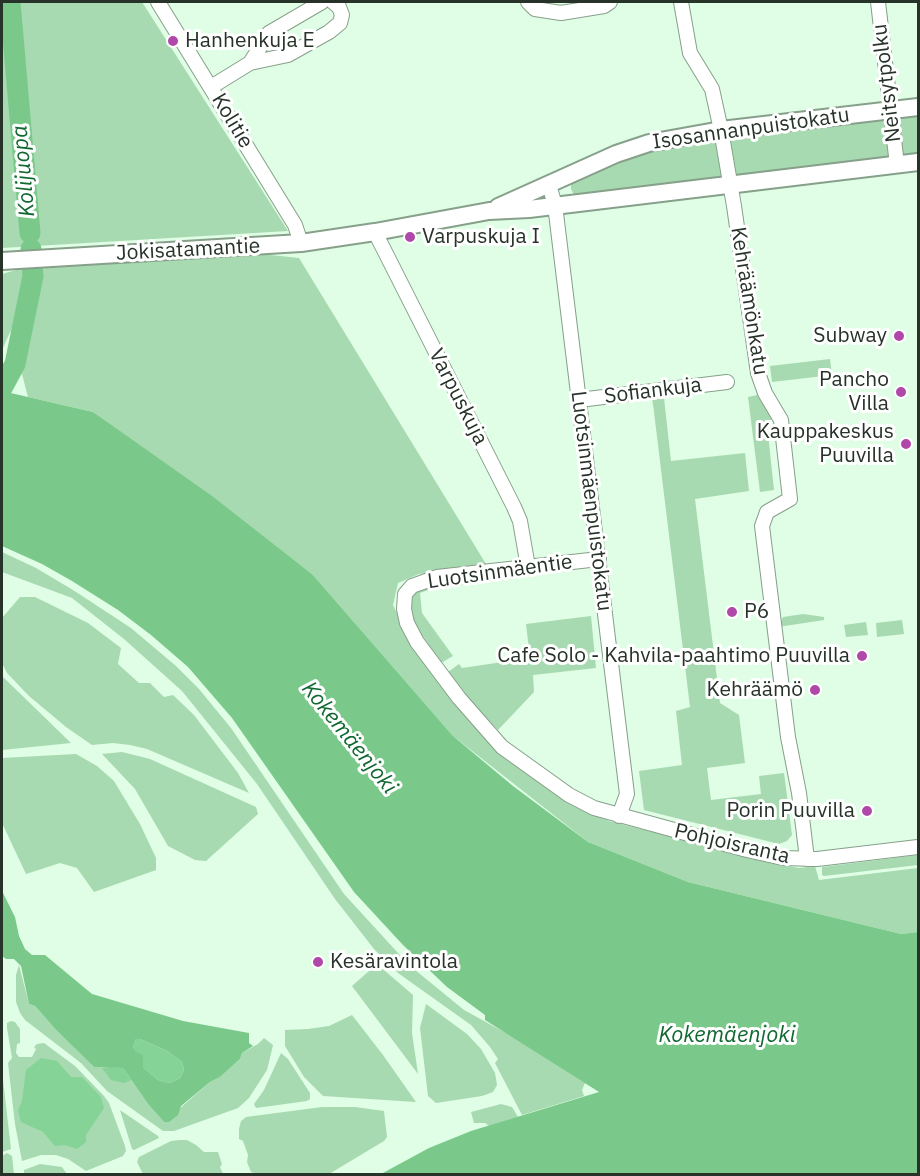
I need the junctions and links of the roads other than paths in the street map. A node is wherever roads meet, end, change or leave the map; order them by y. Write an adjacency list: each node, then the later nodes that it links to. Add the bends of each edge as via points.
1 (158, 2): 9 (street, Kolitie)
2 (322, 2): 8 (street, via 268,33)
3 (333, 2): 8 (street, via 342,15 340,23 329,32 288,55)
4 (528, 2): 5 (street, via 536,9 561,13)
5 (609, 2)
6 (681, 2): 12 (street, via 690,53 712,88)
7 (878, 2): 11 (street, Neitsytpolku)
8 (250, 63): 9 (street)
9 (211, 87): 20 (street, Kolitie, via 295,225)
10 (918, 107): 11 (street, Isosannanpuistokatu)
11 (891, 110): 12 (street, Isosannanpuistokatu); 14 (street, Neitsytpolku)
12 (721, 130): 15 (street, Isosannanpuistokatu, via 632,148); 16 (street)
13 (918, 162): 14 (street, Isosannanpuistokatu)
14 (897, 165): 16 (street, Isosannanpuistokatu)
15 (549, 184): 17 (street, Luotsinmäenpuistokatu); 18 (street, Isosannanpuistokatu)
16 (730, 185): 17 (street, Isosannanpuistokatu); 29 (street, Kehräämönkatu, via 756,364 765,393 781,420 790,481 790,499 767,512 762,526)
17 (555, 205): 18 (street, Isosannanpuistokatu); 23 (street, Luotsinmäenpuistokatu)
18 (489, 212): 19 (street, Isosannanpuistokatu)
19 (375, 232): 20 (street, Jokisatamantie); 25 (street, Varpuskuja, via 514,507)
20 (301, 243): 21 (street, Jokisatamantie)
21 (2, 261)
22 (727, 382): 23 (street, Sofiankuja)
23 (579, 400): 24 (street, Luotsinmäenpuistokatu)
24 (599, 558): 25 (street, Luotsinmäentie); 27 (street, Luotsinmäenpuistokatu, via 627,794)
25 (528, 567): 26 (street, Luotsinmäentie, via 437,577 412,586)
26 (405, 594): 27 (street, Pohjoisranta, via 407,623 417,642 482,727 502,747 569,795)
27 (619, 816): 29 (street, Pohjoisranta, via 747,850)
28 (918, 847): 29 (street, Pohjoisranta)
29 (807, 859)

